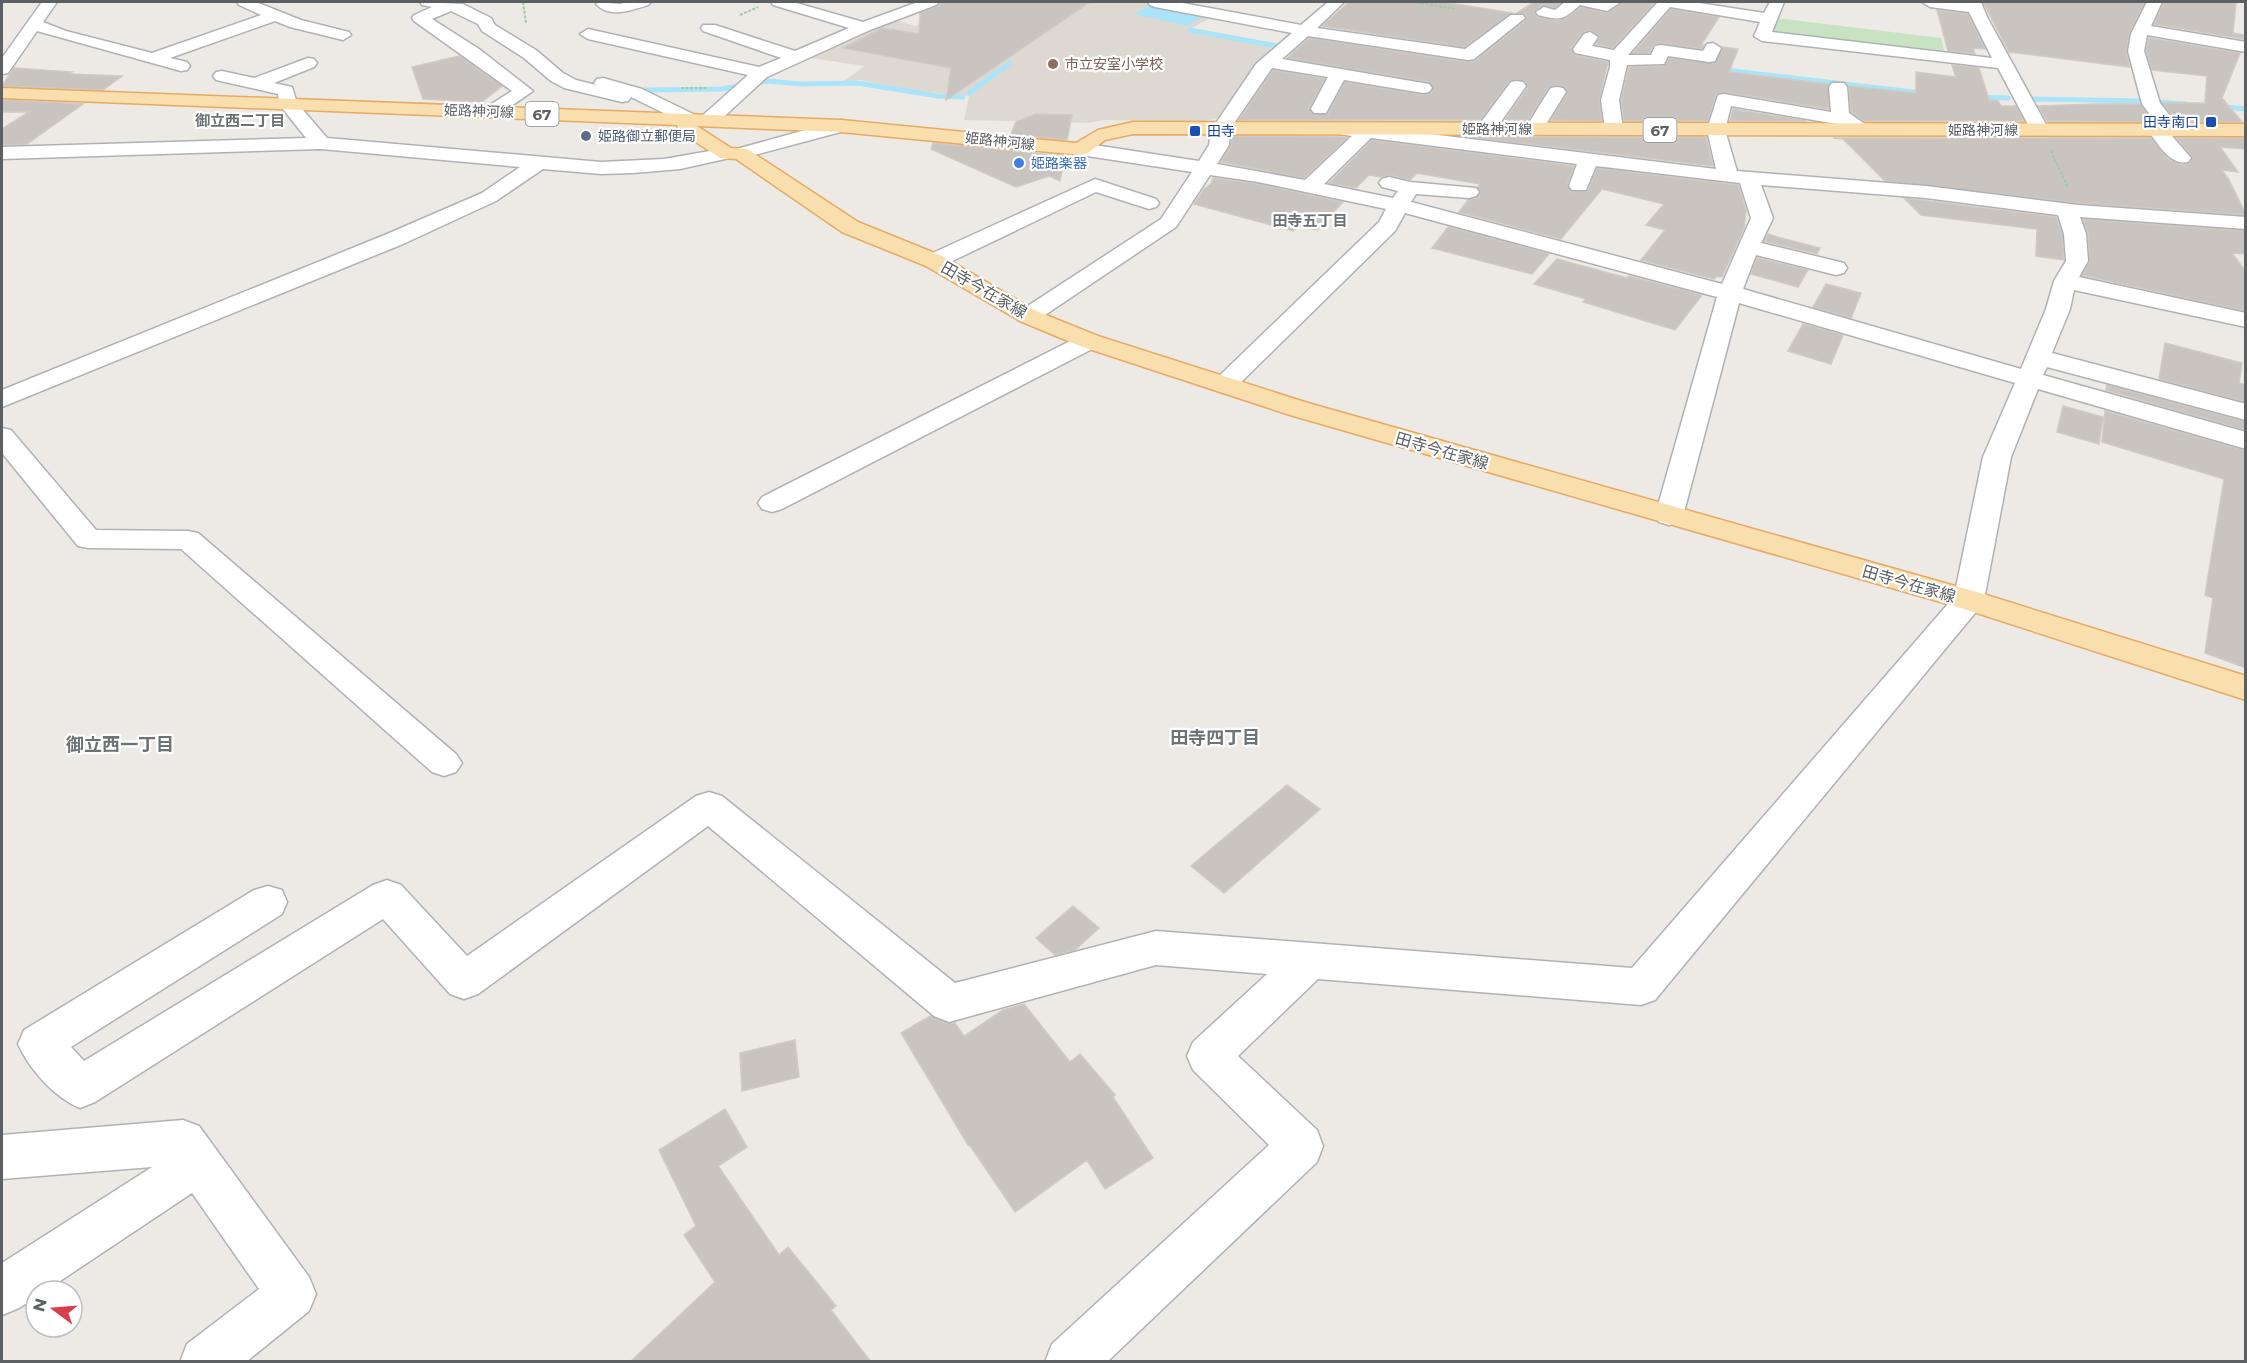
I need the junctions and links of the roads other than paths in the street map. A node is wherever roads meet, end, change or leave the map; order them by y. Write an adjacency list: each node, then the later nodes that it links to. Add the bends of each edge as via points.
1 (244, 2): 22 (street)
2 (427, 2): 18 (street)
3 (643, 2): 17 (street, via 620,9)
4 (778, 2): 24 (street)
5 (893, 2): 24 (street)
6 (930, 2): 24 (street)
7 (1155, 2): 19 (street)
8 (1337, 2): 29 (street)
9 (1574, 2): 21 (street, via 1558,15)
10 (1586, 2): 11 (street, via 1607,6)
11 (1612, 2)
12 (1667, 2): 25 (street); 38 (street)
13 (1777, 2): 25 (street)
14 (1930, 2): 20 (street)
15 (2154, 2): 31 (street)
16 (52, 4): 26 (street)
17 (604, 4)
18 (458, 5): 57 (street, via 557,77); 60 (street, via 420,18 524,92)
19 (1197, 5): 29 (street)
20 (1974, 5): 42 (street)
21 (1544, 12)
22 (276, 15): 27 (street, via 320,30); 37 (street)
23 (1517, 18): 29 (street, via 1468,55)
24 (866, 19): 36 (street)
25 (1770, 19): 34 (street, via 1762,36)
26 (33, 24): 37 (street); 44 (street)
27 (343, 28)
28 (709, 28): 36 (street)
29 (1305, 31): 39 (street)
30 (588, 34): 50 (street)
31 (2139, 36): 35 (street); 75 (street, via 2136,51 2151,102)
32 (1590, 37): 38 (street, via 1581,49)
33 (1713, 48): 38 (street, via 1709,57 1661,50 1658,60)
34 (1902, 52): 42 (street); 48 (street)
35 (2242, 53)
36 (795, 57): 50 (street)
37 (154, 58): 43 (street)
38 (1619, 61): 45 (street); 71 (street, via 1610,100)
39 (1268, 62): 47 (street); 66 (street)
40 (308, 63): 51 (street)
41 (1436, 63): 54 (street)
42 (2004, 64): 74 (street)
43 (181, 66)
44 (2, 69)
45 (1664, 73)
46 (611, 74): 61 (street, via 594,81 636,93)
47 (1339, 74): 54 (street); 59 (street)
48 (1907, 74)
49 (222, 76): 51 (street)
50 (755, 79): 62 (street)
51 (255, 84): 58 (street, via 286,91)
52 (1517, 86): 69 (street)
53 (1838, 87): 63 (street, via 1840,116)
54 (1423, 88): 68 (street)
55 (1557, 92): 70 (street)
56 (2, 93): 58 (main road, 姫路神河線 / 67)
57 (622, 97)
58 (288, 104): 60 (main road, 姫路神河線 / 67); 78 (street)
59 (1320, 109)
60 (491, 112): 61 (main road, 姫路神河線 / 67)
61 (688, 119): 62 (main road, 姫路神河線 / 67); 81 (main road, 田寺今在家線, via 686,127)
62 (710, 120): 64 (main road, 姫路神河線 / 67)
63 (1850, 121): 72 (street, via 1729,100); 73 (street)
64 (842, 126): 79 (main road, 姫路神河線 / 67); 81 (street)
65 (1187, 128): 66 (main road, 姫路神河線 / 67); 79 (main road, 姫路神河線 / 67, via 1119,130 1090,139); 82 (street)
66 (1221, 129): 67 (main road, 姫路神河線 / 67); 86 (street, via 1219,145)
67 (1340, 129): 68 (main road, 姫路神河線 / 67); 77 (street)
68 (1403, 129): 69 (main road, 姫路神河線 / 67)
69 (1486, 129): 70 (main road, 姫路神河線 / 67)
70 (1534, 129): 71 (main road, 姫路神河線 / 67)
71 (1614, 129): 72 (main road, 姫路神河線 / 67)
72 (1716, 130): 73 (main road, 姫路神河線 / 67); 87 (street)
73 (1867, 130): 74 (main road, 姫路神河線 / 67)
74 (2040, 130): 75 (main road, 姫路神河線 / 67)
75 (2165, 130): 76 (main road, 姫路神河線 / 67); 83 (street)
76 (2246, 130)
77 (1366, 133): 84 (street); 89 (street)
78 (321, 143): 80 (street); 85 (street)
79 (1081, 149): 82 (street)
80 (2, 153)
81 (733, 154): 85 (street, via 636,168); 97 (main road, 田寺今在家線, via 799,191 850,228)
82 (1146, 158): 86 (street)
83 (2181, 158)
84 (1589, 159): 87 (street); 90 (street)
85 (538, 163): 106 (street, via 489,197 395,239)
86 (1205, 167): 89 (street); 101 (street, via 1169,223)
87 (1738, 177): 94 (street, via 1926,192); 96 (street, via 1762,218)
88 (1372, 180): 92 (street)
89 (1310, 186): 92 (street)
90 (1579, 186)
91 (1469, 192): 92 (street)
92 (1405, 197): 100 (street); 105 (street, via 1388,226)
93 (1149, 203): 97 (street, via 1095,185)
94 (2072, 210): 95 (street); 99 (street, via 2078,261)
95 (2246, 223)
96 (1748, 246): 98 (street); 100 (street)
97 (934, 261): 101 (main road, 田寺今在家線)
98 (1836, 268)
99 (2065, 281): 102 (street, via 2195,304); 104 (street)
100 (1730, 293): 104 (street); 111 (street)
101 (1028, 316): 103 (main road, 田寺今在家線)
102 (2246, 320)
103 (1089, 341): 105 (main road, 田寺今在家線); 110 (street)
104 (2034, 367): 107 (street); 109 (street); 112 (street, via 1997,457)
105 (1224, 386): 111 (main road, 田寺今在家線)
106 (2, 399)
107 (2246, 412)
108 (2, 436): 114 (street, via 88,539 188,540)
109 (2246, 441)
110 (772, 503)
111 (1669, 516): 112 (main road, 田寺今在家線)
112 (1969, 600): 113 (main road, 田寺今在家線); 116 (street, via 1641,987)
113 (2246, 688)
114 (444, 764)
115 (268, 902): 116 (street, via 39,1044 80,1087 387,896 464,981 709,806 949,1003 1156,948)
116 (1310, 960): 121 (street, via 1208,1056 1301,1146)
117 (2, 1157): 118 (street, via 183,1143)
118 (198, 1163): 119 (street); 120 (street, via 292,1294)
119 (2, 1291)
120 (205, 1362)
121 (1070, 1362)

